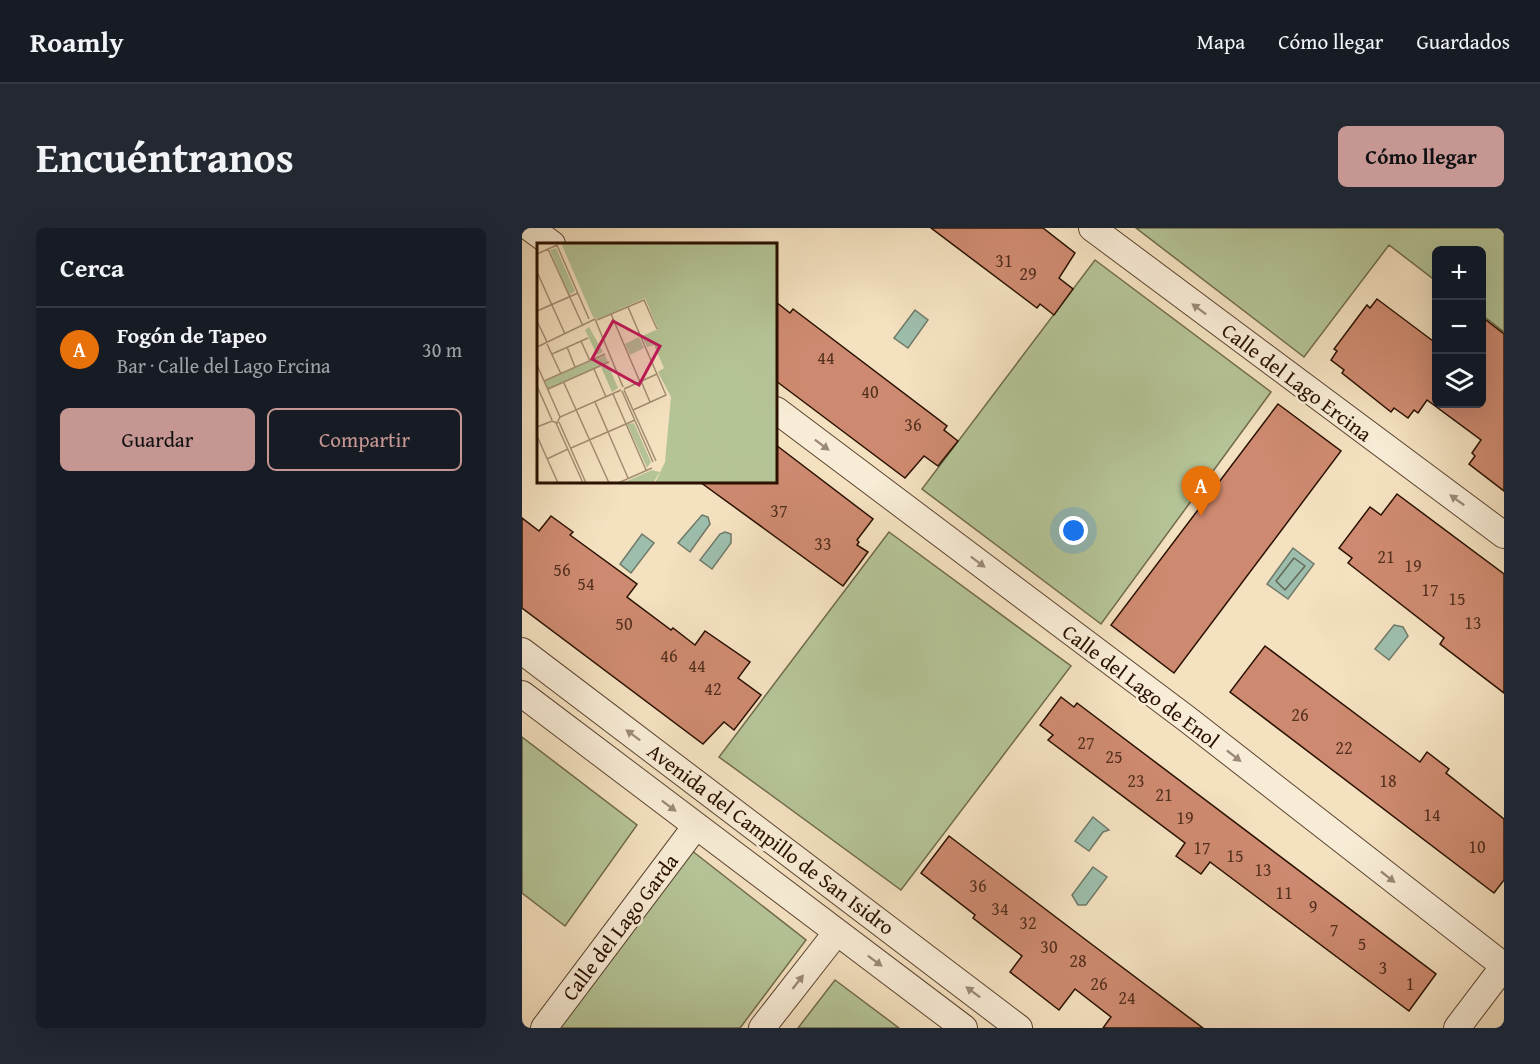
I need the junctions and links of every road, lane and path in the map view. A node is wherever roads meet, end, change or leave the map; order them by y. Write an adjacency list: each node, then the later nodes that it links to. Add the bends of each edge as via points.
1 (530, 228): 3 (street)
2 (1092, 228): 5 (street, Calle del Lago Ercina, one-way to 2)
3 (551, 243)
4 (777, 411): 10 (street, Calle del Lago de Enol, one-way to 10, via 1187,719)
5 (1504, 535)
6 (522, 651): 14 (street, Avenida del Campillo de San Isidro, one-way to 6)
7 (522, 694): 8 (street, Avenida del Campillo de San Isidro, one-way to 8)
8 (696, 826): 9 (street, Avenida del Campillo de San Isidro); 11 (street, Calle del Lago Garda)
9 (837, 932): 12 (street, one-way to 9); 13 (street, Avenida del Campillo de San Isidro, one-way to 13)
10 (1504, 966): 15 (street)
11 (544, 1028)
12 (762, 1028)
13 (964, 1028)
14 (1019, 1028)
15 (1457, 1028)

